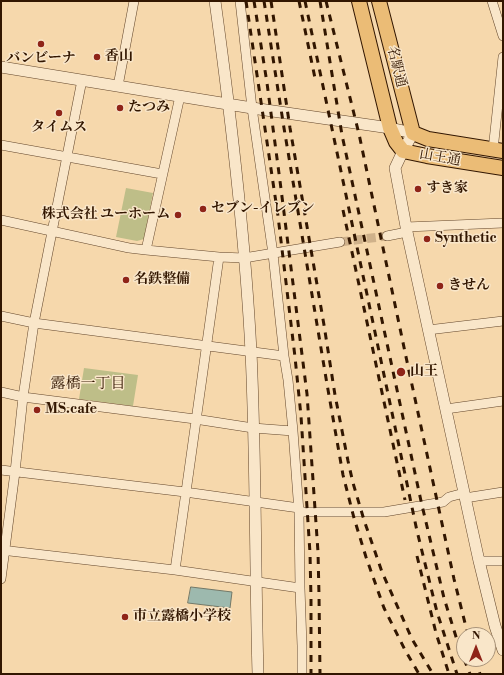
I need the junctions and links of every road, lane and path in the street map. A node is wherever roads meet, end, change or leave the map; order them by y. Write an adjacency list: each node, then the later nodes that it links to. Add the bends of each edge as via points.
1 (134, 1): 11 (street)
2 (215, 1): 13 (street)
3 (240, 1): 14 (street)
4 (359, 1): 15 (main road, 名駅通)
5 (379, 1): 16 (main road, 名駅通)
6 (492, 1): 7 (street)
7 (503, 36)
8 (503, 57): 18 (street)
9 (1, 67): 10 (street)
10 (82, 80): 11 (street); 20 (street)
11 (118, 86): 12 (street)
12 (180, 96): 13 (street); 22 (street)
13 (229, 104): 14 (street); 32 (street)
14 (252, 108): 15 (street); 30 (street)
15 (390, 128): 16 (street); 19 (main road, 山王通)
16 (413, 133): 18 (main road, 山王通, via 428,139); 19 (street)
17 (1, 145): 20 (street)
18 (498, 150)
19 (403, 151): 21 (main road, 山王通); 25 (street, via 395,168)
20 (67, 157): 22 (street); 26 (street)
21 (503, 168)
22 (162, 174): 29 (street)
23 (1, 220): 26 (street)
24 (503, 223): 25 (street)
25 (406, 229): 27 (street); 36 (street)
26 (52, 231): 29 (street); 35 (street)
27 (387, 236)
28 (340, 242): 30 (street)
29 (146, 250): 31 (street)
30 (273, 254): 32 (street); 39 (street)
31 (219, 257): 32 (street); 37 (street)
32 (244, 258): 38 (street)
33 (1, 316): 35 (street)
34 (503, 321): 36 (street)
35 (34, 323): 37 (street); 41 (street)
36 (428, 330): 43 (street)
37 (206, 346): 38 (street); 44 (street)
38 (250, 352): 39 (street); 45 (street)
39 (284, 356): 46 (street)
40 (1, 392): 41 (street)
41 (23, 397): 44 (street); 48 (street)
42 (503, 401): 43 (street)
43 (446, 409): 51 (street)
44 (195, 419): 45 (street); 49 (street)
45 (253, 428): 46 (street); 52 (street)
46 (293, 432): 53 (street)
47 (1, 470): 48 (street)
48 (15, 472): 49 (street); 54 (street)
49 (185, 492): 52 (street); 57 (street)
50 (503, 492): 51 (street)
51 (464, 496): 53 (street, via 449,496 443,502 384,512); 55 (street)
52 (255, 502): 53 (street); 59 (street)
53 (299, 510): 60 (street)
54 (3, 550): 57 (street); 58 (street)
55 (479, 561): 56 (street); 61 (street)
56 (503, 561)
57 (175, 570): 59 (street)
58 (1, 579)
59 (256, 582): 60 (street); 62 (street)
60 (300, 588): 63 (street)
61 (503, 650)
62 (258, 674)
63 (302, 674)

